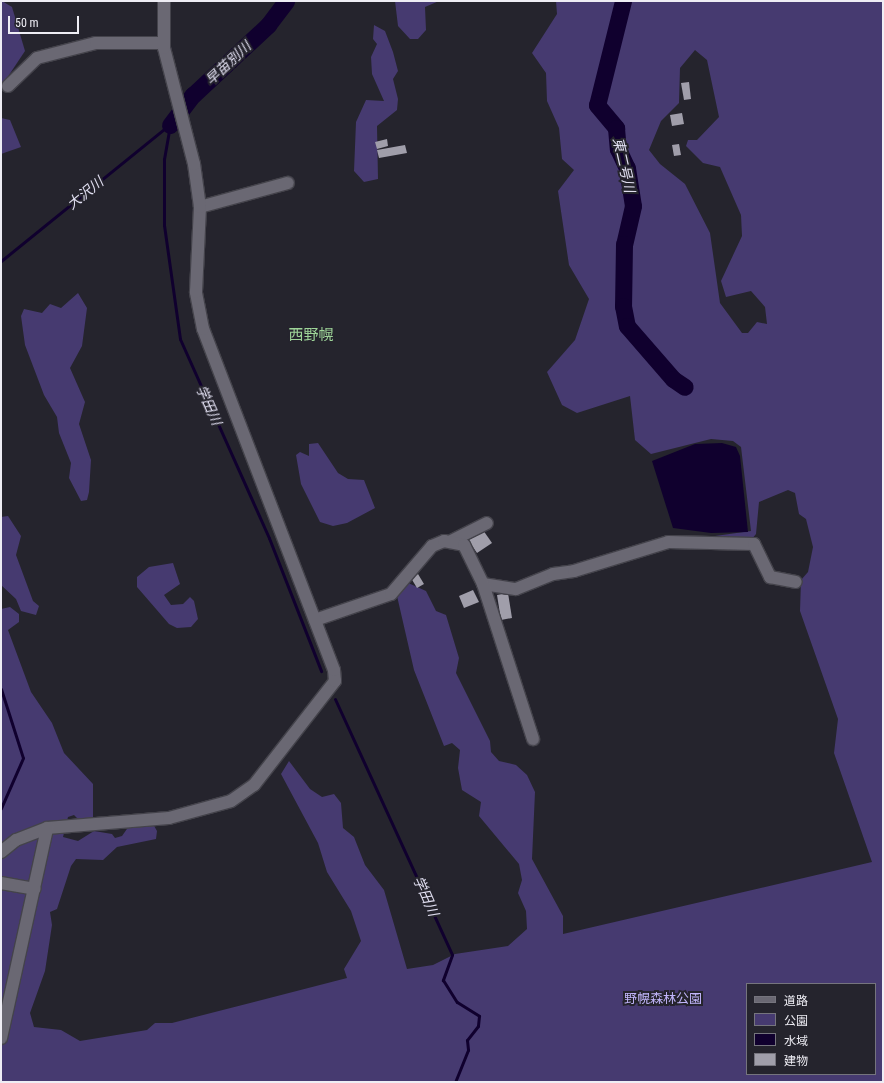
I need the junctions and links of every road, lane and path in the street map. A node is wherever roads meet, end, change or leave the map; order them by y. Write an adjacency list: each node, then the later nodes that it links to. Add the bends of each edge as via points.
1 (164, 1): 2 (street)
2 (164, 43): 3 (street, via 96,42 37,58); 5 (street, via 174,94 194,164)
3 (8, 86)
4 (288, 183): 5 (street)
5 (200, 207): 10 (street, via 196,292 203,329)
6 (487, 523): 7 (street)
7 (451, 541): 9 (street, via 464,545); 10 (street, via 425,551 391,594)
8 (796, 582): 9 (street, via 770,577 754,544 668,542 574,571 553,574 516,589)
9 (483, 584): 11 (street)
10 (315, 620): 12 (street, via 335,681 254,785 231,801 198,813)
11 (532, 739)
12 (47, 828): 13 (street, via 16,840); 15 (street)
13 (1, 852)
14 (1, 883): 15 (street)
15 (34, 889): 16 (street)
16 (1, 1038)

